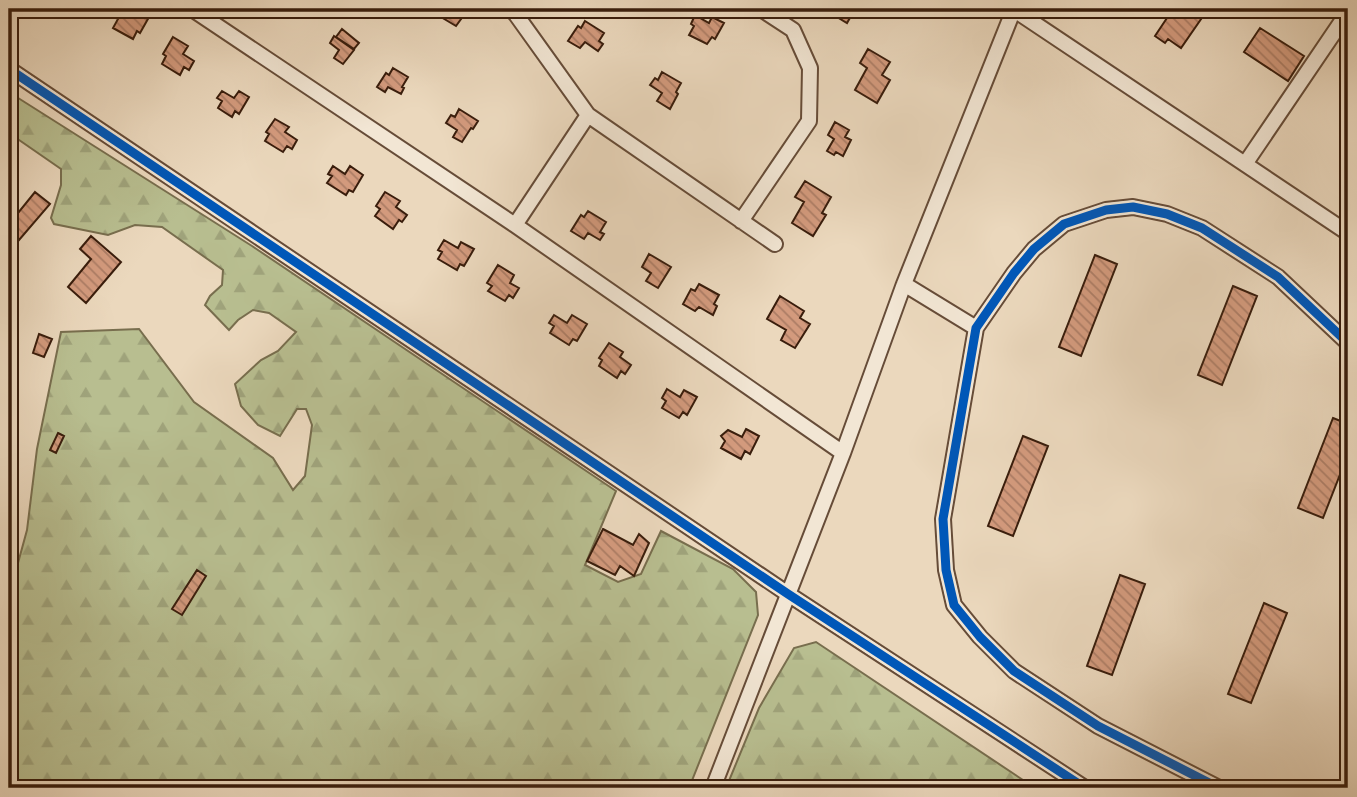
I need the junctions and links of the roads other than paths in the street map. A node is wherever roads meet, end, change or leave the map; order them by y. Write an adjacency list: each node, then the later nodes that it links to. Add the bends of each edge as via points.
1 (192, 9): 10 (street)
2 (512, 9): 7 (street)
3 (761, 9): 9 (street, via 793,30 810,68 808,121)
4 (1014, 9): 8 (street); 13 (street)
5 (1348, 12): 8 (street)
6 (9, 69): 17 (street)
7 (588, 115): 9 (street); 10 (street)
8 (1245, 164): 11 (street)
9 (741, 221): 12 (street)
10 (515, 225): 16 (street)
11 (1348, 233)
12 (775, 244)
13 (904, 284): 14 (street); 16 (street)
14 (976, 328): 15 (street, via 1034,249 1064,224 1106,210 1133,207 1202,228 1278,277); 20 (street, via 943,519 954,605 1014,671 1098,726)
15 (1348, 343)
16 (843, 453): 17 (street)
17 (788, 594): 18 (street); 19 (street)
18 (713, 788)
19 (1085, 788)
20 (1219, 788)

